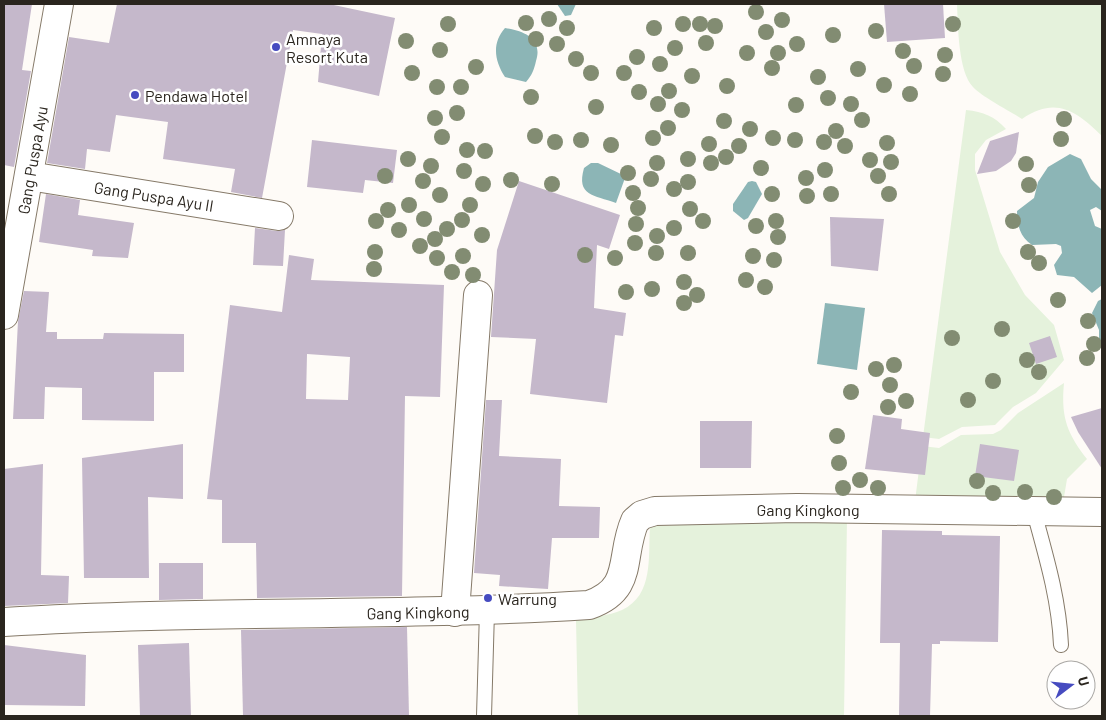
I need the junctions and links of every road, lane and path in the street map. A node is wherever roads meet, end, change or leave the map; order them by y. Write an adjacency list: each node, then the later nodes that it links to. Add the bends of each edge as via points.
1 (59, 4): 2 (street, Gang Puspa Ayu)
2 (29, 176): 3 (street, Gang Puspa Ayu II); 5 (street, Gang Puspa Ayu)
3 (279, 216)
4 (478, 295): 9 (street)
5 (4, 315)
6 (1034, 512): 7 (street, Gang Kingkong); 8 (street, Gang Kingkong, via 797,508 655,511 634,521 622,578 605,599 589,605); 11 (lane, via 1060,622)
7 (1102, 512)
8 (487, 611): 9 (street, Gang Kingkong); 12 (lane)
9 (455, 612): 10 (street, Gang Kingkong)
10 (4, 622)
11 (1061, 645)
12 (484, 716)

